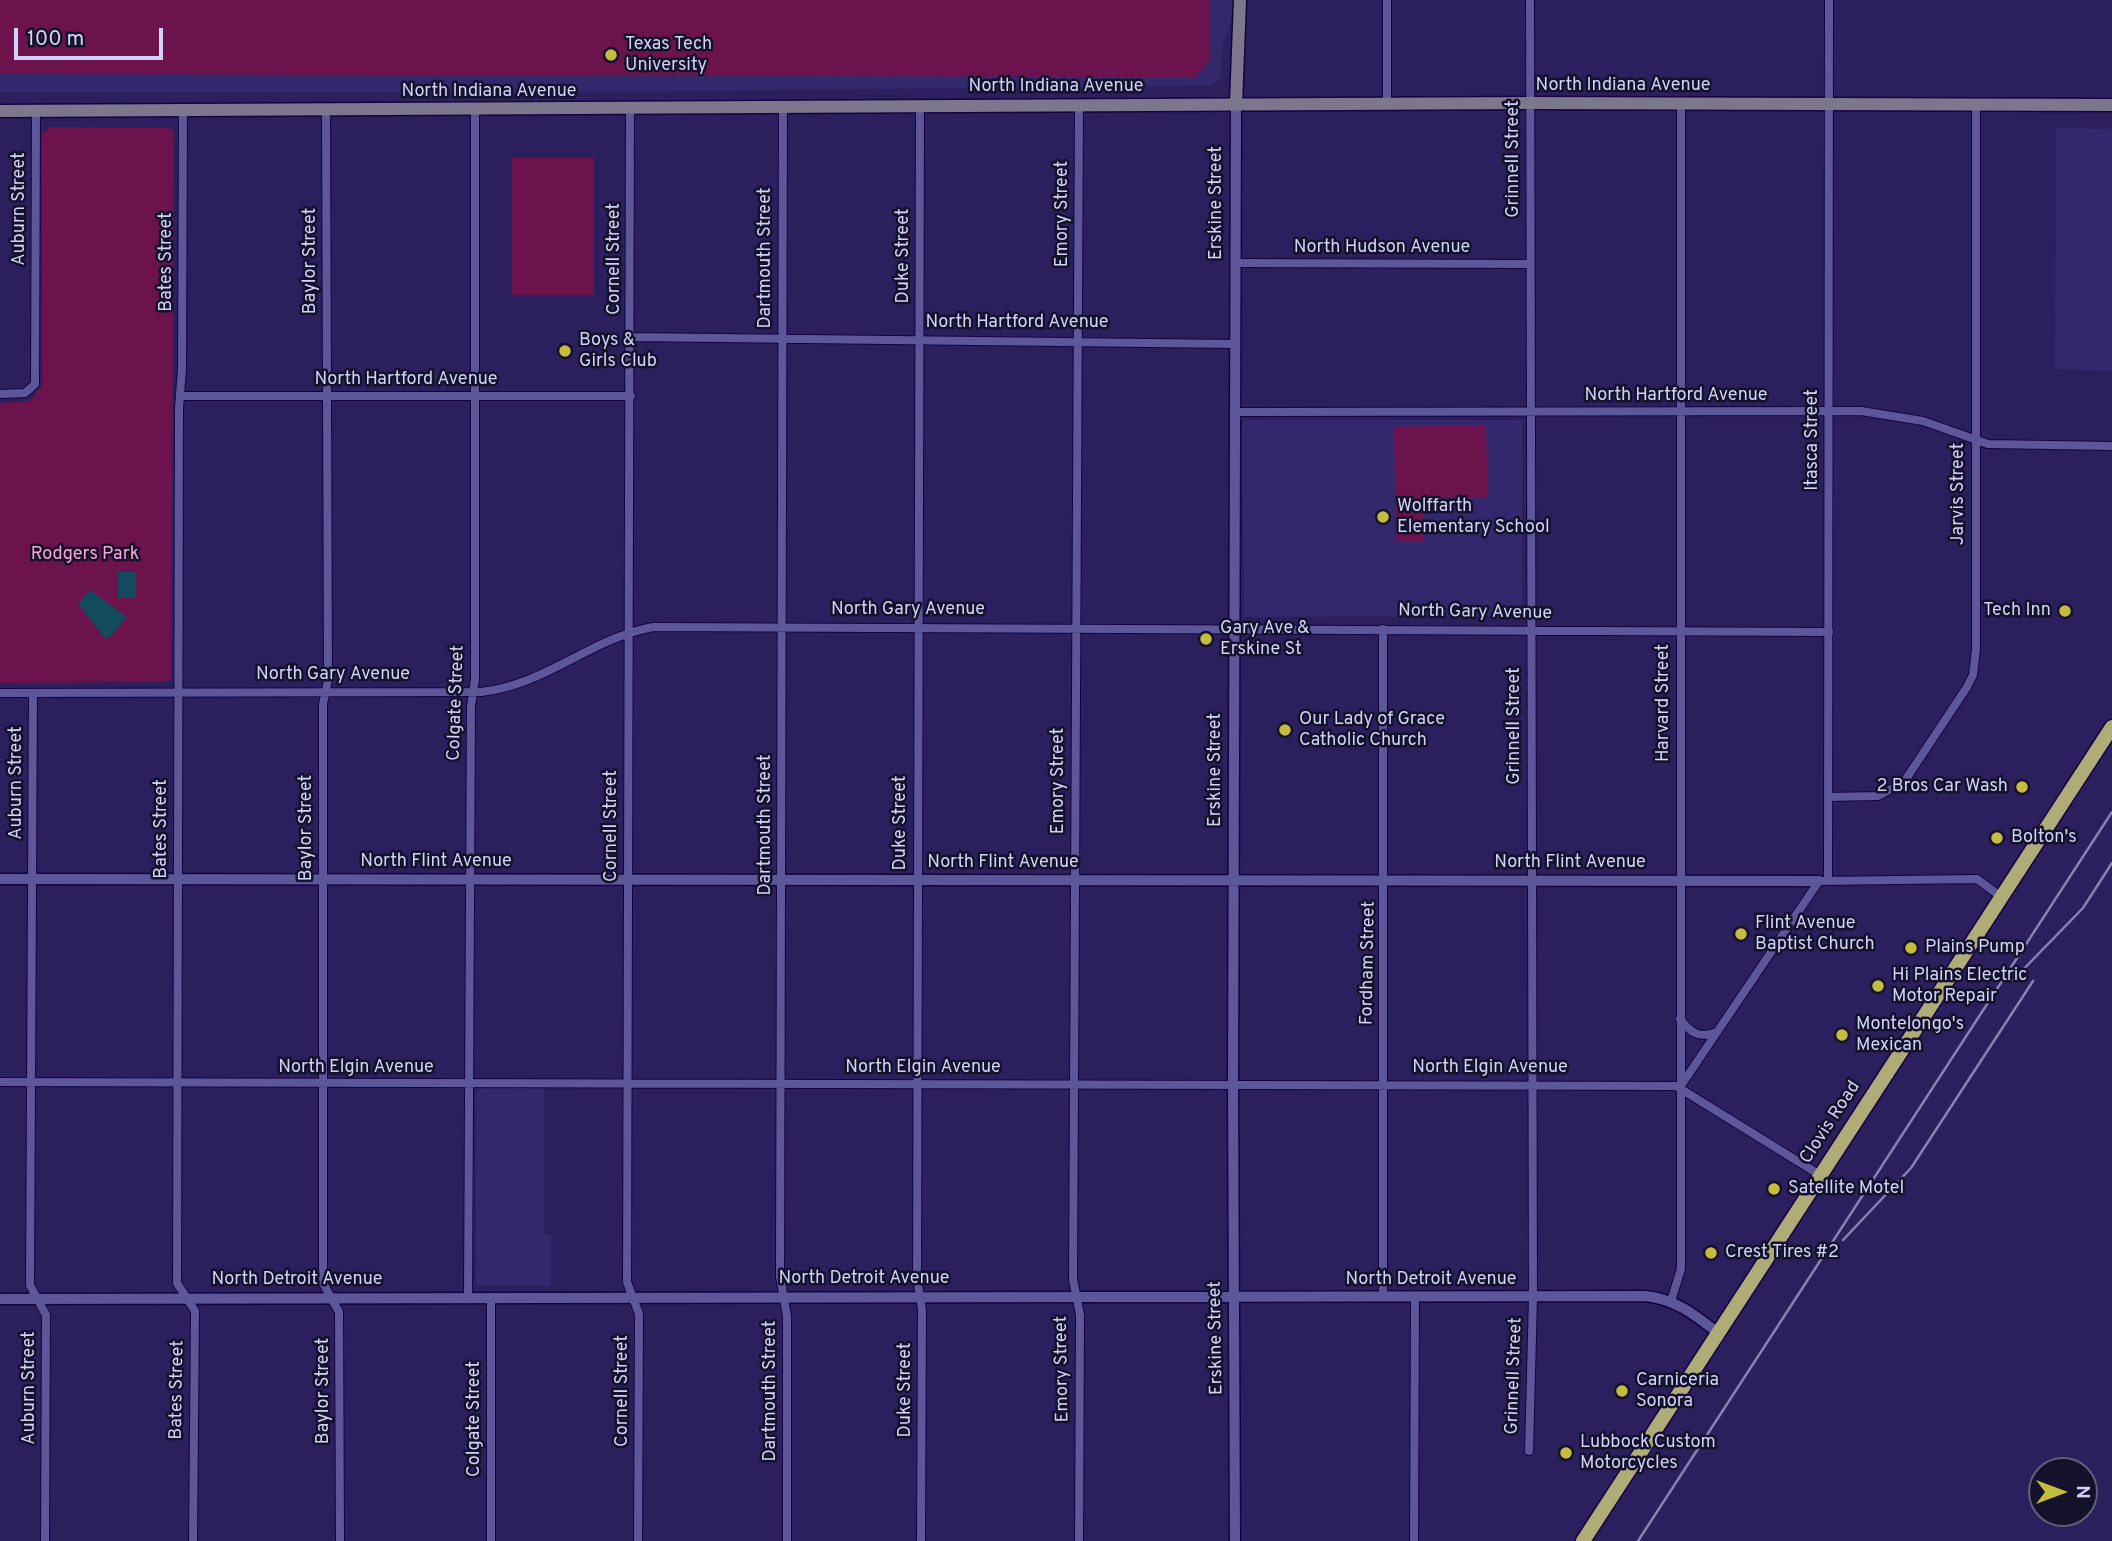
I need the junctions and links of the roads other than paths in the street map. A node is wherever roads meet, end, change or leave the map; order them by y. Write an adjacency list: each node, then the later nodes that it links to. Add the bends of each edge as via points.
1 (1240, 0): 8 (main road, Erskine Street)
2 (1387, 0): 5 (street)
3 (1530, 0): 6 (street, Grinnell Street)
4 (1829, 0): 9 (street, Itasca Street)
5 (1387, 103): 6 (main road, North Indiana Avenue); 8 (main road, North Indiana Avenue)
6 (1530, 103): 7 (main road, North Indiana Avenue); 22 (street, Grinnell Street)
7 (1681, 103): 9 (main road, North Indiana Avenue); 36 (street, Harvard Street)
8 (1236, 104): 11 (main road, North Indiana Avenue); 21 (street, Erskine Street)
9 (1829, 104): 13 (main road, North Indiana Avenue); 34 (street, Itasca Street)
10 (920, 105): 11 (main road, North Indiana Avenue); 14 (main road, North Indiana Avenue); 25 (street, Duke Street)
11 (1079, 105): 26 (street, Emory Street)
12 (2112, 105): 13 (main road, North Indiana Avenue)
13 (1976, 106): 37 (street, Jarvis Street)
14 (783, 108): 15 (main road, North Indiana Avenue); 24 (street, Dartmouth Street)
15 (630, 109): 16 (main road, North Indiana Avenue); 23 (street, Cornell Street)
16 (475, 110): 20 (main road, North Indiana Avenue); 31 (street, Colgate Street)
17 (0, 111): 18 (main road, North Indiana Avenue)
18 (36, 111): 19 (main road, North Indiana Avenue); 28 (street, Auburn Street, via 35,380 31,390)
19 (183, 111): 20 (main road, North Indiana Avenue); 29 (street, Bates Street)
20 (327, 111): 30 (street, Baylor Street)
21 (1235, 263): 22 (street, North Hudson Avenue); 27 (street, Erskine Street)
22 (1530, 264): 33 (street, Grinnell Street)
23 (631, 337): 24 (street, North Hartford Avenue); 32 (street, Cornell Street)
24 (782, 337): 25 (street, North Hartford Avenue); 39 (street, Dartmouth Street)
25 (920, 338): 26 (street, North Hartford Avenue); 40 (street, Duke Street)
26 (1078, 340): 27 (street, North Hartford Avenue); 41 (street, Emory Street)
27 (1235, 344): 35 (street, Erskine Street)
28 (0, 394)
29 (180, 396): 30 (street, North Hartford Avenue); 51 (street, Bates Street)
30 (327, 396): 31 (street, North Hartford Avenue); 52 (street, Baylor Street)
31 (474, 396): 32 (street, North Hartford Avenue); 48 (street, Colgate Street)
32 (631, 396): 46 (street, Cornell Street)
33 (1530, 411): 35 (street, North Hartford Avenue); 36 (street, North Hartford Avenue); 44 (street, Grinnell Street)
34 (1829, 411): 36 (street, North Hartford Avenue); 37 (street, North Hartford Avenue, via 1892,414); 45 (street, Itasca Street)
35 (1235, 412): 42 (street, Erskine Street)
36 (1680, 413): 47 (street, Harvard Street)
37 (1975, 440): 38 (street, North Hartford Avenue); 54 (street, Jarvis Street, via 1973,675 1904,782 1878,796)
38 (2112, 446)
39 (781, 628): 40 (street, North Gary Avenue); 46 (street, North Gary Avenue, via 653,627); 61 (street, Dartmouth Street)
40 (918, 628): 41 (street, North Gary Avenue); 62 (street, Duke Street)
41 (1074, 628): 42 (street, North Gary Avenue); 65 (street, Emory Street)
42 (1234, 628): 43 (street, North Gary Avenue); 63 (street, Erskine Street)
43 (1383, 629): 44 (street, North Gary Avenue); 64 (street, Fordham Street)
44 (1531, 630): 47 (street, North Gary Avenue); 66 (street, Grinnell Street)
45 (1829, 632): 47 (street, North Gary Avenue); 54 (street, Itasca Street)
46 (629, 633): 48 (street, North Gary Avenue, via 533,680); 60 (street, Cornell Street)
47 (1680, 633): 67 (street, Harvard Street)
48 (473, 692): 52 (street, North Gary Avenue); 59 (street, Colgate Street)
49 (0, 693): 50 (street, North Gary Avenue)
50 (33, 693): 51 (street, North Gary Avenue); 56 (street, Auburn Street)
51 (179, 693): 52 (street, North Gary Avenue); 57 (street, Bates Street)
52 (325, 693): 58 (street, Baylor Street)
53 (2112, 727): 69 (highway, Clovis Road)
54 (1828, 797): 68 (street, Itasca Street)
55 (0, 879): 56 (street, North Flint Avenue)
56 (32, 879): 57 (street, North Flint Avenue); 73 (street, Auburn Street)
57 (178, 880): 58 (street, North Flint Avenue); 74 (street, Bates Street)
58 (323, 880): 59 (street, North Flint Avenue); 75 (street, Baylor Street)
59 (470, 880): 60 (street, North Flint Avenue); 76 (street, Colgate Street)
60 (628, 880): 61 (street, North Flint Avenue); 77 (street, Cornell Street)
61 (781, 880): 62 (street, North Flint Avenue); 78 (street, Dartmouth Street)
62 (916, 880): 65 (street, North Flint Avenue); 79 (street, Duke Street)
63 (1233, 880): 64 (street, North Flint Avenue); 65 (street, North Flint Avenue); 81 (street, Erskine Street)
64 (1385, 880): 66 (street, North Flint Avenue); 82 (street, Fordham Street)
65 (1074, 881): 80 (street, Emory Street)
66 (1531, 881): 67 (street, North Flint Avenue); 83 (street, Grinnell Street)
67 (1680, 881): 68 (street, North Flint Avenue); 70 (street, Harvard Street)
68 (1823, 881): 69 (street, North Flint Avenue, via 1978,879); 71 (street)
69 (2000, 895): 85 (highway, Clovis Road)
70 (1680, 1019): 71 (street, via 1693,1033); 84 (street, Harvard Street)
71 (1717, 1032): 84 (street)
72 (0, 1082): 73 (street, North Elgin Avenue)
73 (31, 1082): 74 (street, North Elgin Avenue); 99 (street, Auburn Street, via 30,1285)
74 (177, 1083): 75 (street, North Elgin Avenue); 96 (street, Bates Street, via 177,1283)
75 (323, 1083): 76 (street, North Elgin Avenue); 97 (street, Baylor Street, via 323,1283)
76 (469, 1084): 77 (street, North Elgin Avenue); 90 (street, Colgate Street)
77 (628, 1084): 78 (street, North Elgin Avenue); 86 (street, Cornell Street, via 627,1282)
78 (782, 1084): 79 (street, North Elgin Avenue); 87 (street, Dartmouth Street)
79 (916, 1084): 80 (street, North Elgin Avenue); 88 (street, Duke Street)
80 (1074, 1084): 81 (street, North Elgin Avenue); 89 (street, Emory Street)
81 (1233, 1084): 82 (street, North Elgin Avenue); 92 (street, Erskine Street)
82 (1383, 1084): 83 (street, North Elgin Avenue); 93 (street, Fordham Street)
83 (1532, 1084): 84 (street, North Elgin Avenue); 95 (street, Grinnell Street)
84 (1681, 1087): 85 (street); 100 (street, Harvard Street, via 1681,1269)
85 (1820, 1175): 101 (highway, Clovis Road)
86 (632, 1296): 87 (street, North Detroit Avenue); 91 (street, North Detroit Avenue); 107 (street, Cornell Street, via 639,1314)
87 (783, 1296): 88 (street, North Detroit Avenue); 108 (street, Dartmouth Street, via 787,1316)
88 (920, 1296): 89 (street, North Detroit Avenue); 109 (street, Duke Street)
89 (1076, 1296): 92 (street, North Detroit Avenue); 110 (street, Emory Street, via 1080,1315)
90 (468, 1297): 91 (street, North Detroit Avenue); 97 (street, North Detroit Avenue)
91 (491, 1297): 106 (street, Colgate Street)
92 (1234, 1297): 93 (street, North Detroit Avenue); 111 (street, Erskine Street)
93 (1383, 1297): 94 (street, North Detroit Avenue)
94 (1415, 1297): 95 (street, North Detroit Avenue); 112 (street)
95 (1533, 1297): 100 (street, North Detroit Avenue, via 1645,1296); 102 (street, Grinnell Street)
96 (186, 1298): 97 (street, North Detroit Avenue); 99 (street, North Detroit Avenue); 104 (street, Bates Street, via 195,1311)
97 (331, 1298): 105 (street, Baylor Street, via 339,1312)
98 (0, 1299): 99 (street, North Detroit Avenue)
99 (37, 1299): 103 (street, Auburn Street, via 46,1315)
100 (1671, 1301): 101 (street, North Detroit Avenue)
101 (1717, 1334): 113 (highway, Clovis Road)
102 (1529, 1451)
103 (45, 1541)
104 (193, 1541)
105 (340, 1541)
106 (491, 1541)
107 (638, 1541)
108 (787, 1541)
109 (922, 1541)
110 (1079, 1541)
111 (1235, 1541)
112 (1414, 1541)
113 (1583, 1541)

